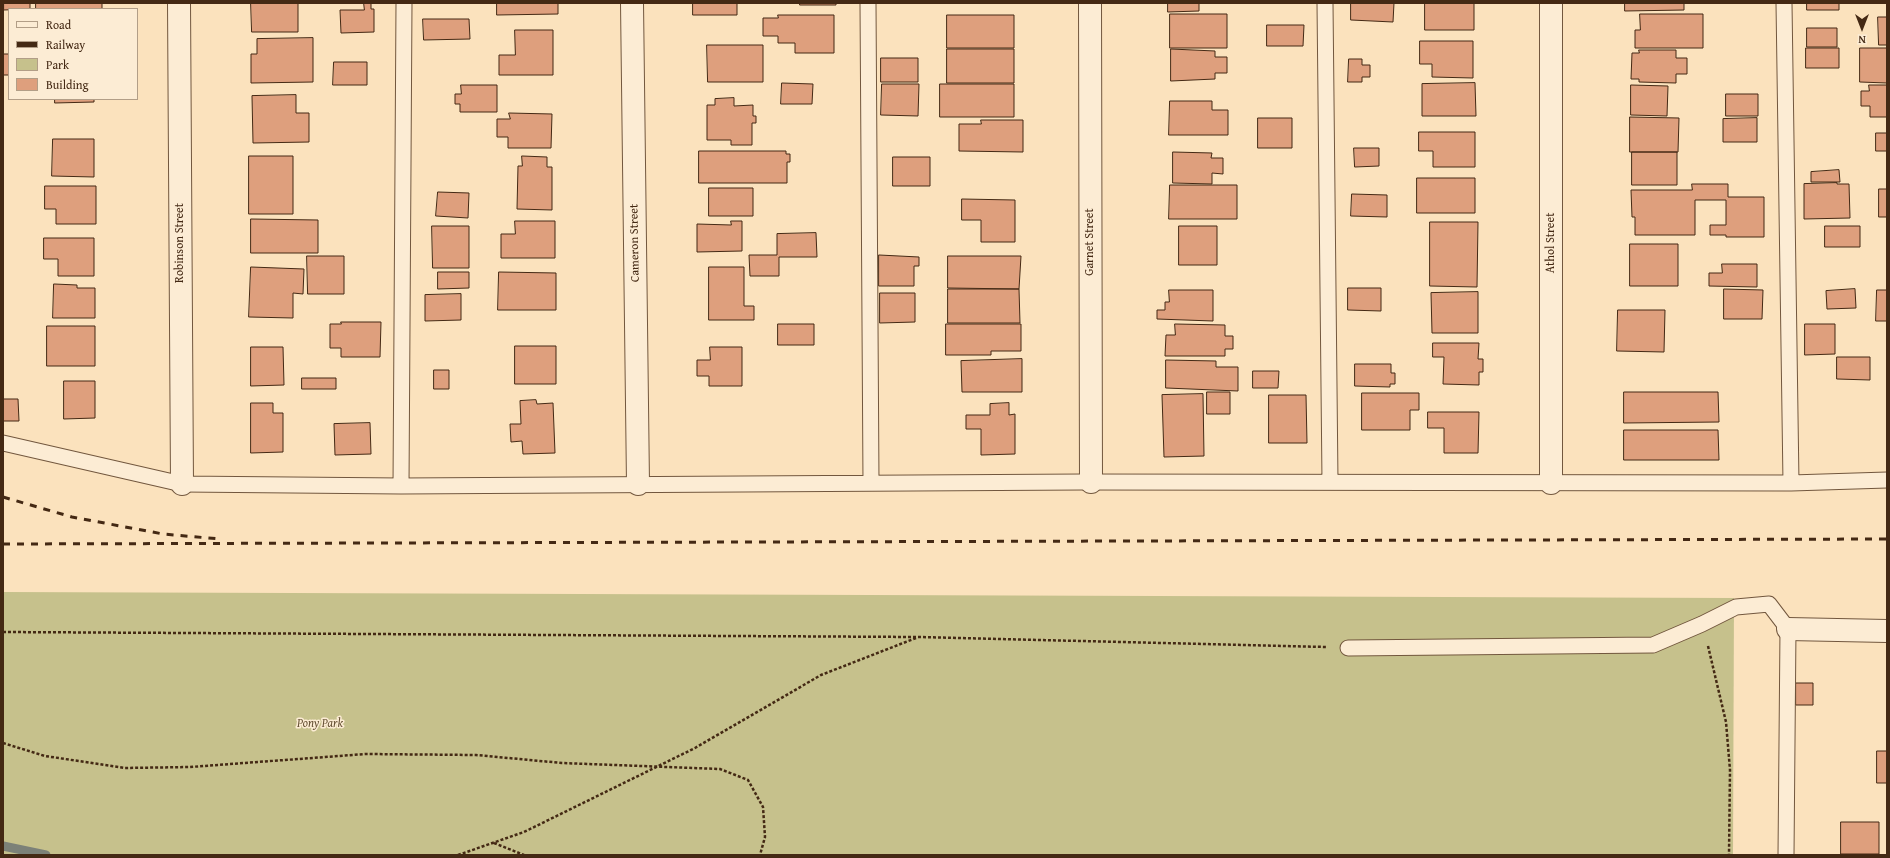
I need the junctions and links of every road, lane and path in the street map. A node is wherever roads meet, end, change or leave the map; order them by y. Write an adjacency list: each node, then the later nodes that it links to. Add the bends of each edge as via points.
1 (178, 3): 16 (street, Robinson Street)
2 (404, 3): 18 (lane)
3 (632, 3): 17 (street, Cameron Street)
4 (868, 3): 13 (lane)
5 (1090, 3): 11 (street, Garnet Street)
6 (1325, 3): 12 (lane)
7 (1551, 3): 14 (street, Athol Street)
8 (1784, 3): 15 (lane)
9 (3, 443): 16 (lane)
10 (1887, 480): 15 (lane)
11 (1091, 482): 12 (lane); 13 (lane)
12 (1330, 482): 14 (lane)
13 (871, 483): 17 (lane)
14 (1551, 483): 15 (lane)
15 (1791, 483)
16 (182, 484): 18 (lane)
17 (638, 484): 18 (lane)
18 (401, 486)
19 (1702, 624): 20 (lane, via 1736,607 1769,604); 24 (lane, via 1653,645); 31 (path, via 1726,722 1730,770)
20 (1788, 629): 21 (street); 32 (lane)
21 (1887, 631)
22 (3, 632): 23 (path)
23 (918, 637): 24 (path); 26 (path, via 822,675 695,748)
24 (1348, 648)
25 (3, 743): 26 (path, via 45,756 125,768 190,767 366,754 476,755 562,763)
26 (657, 766): 27 (path, via 524,832); 30 (path, via 720,769 748,780 763,807 765,837)
27 (494, 843): 28 (path); 29 (path)
28 (458, 855)
29 (524, 855)
30 (760, 855)
31 (1729, 855)
32 (1786, 855)

